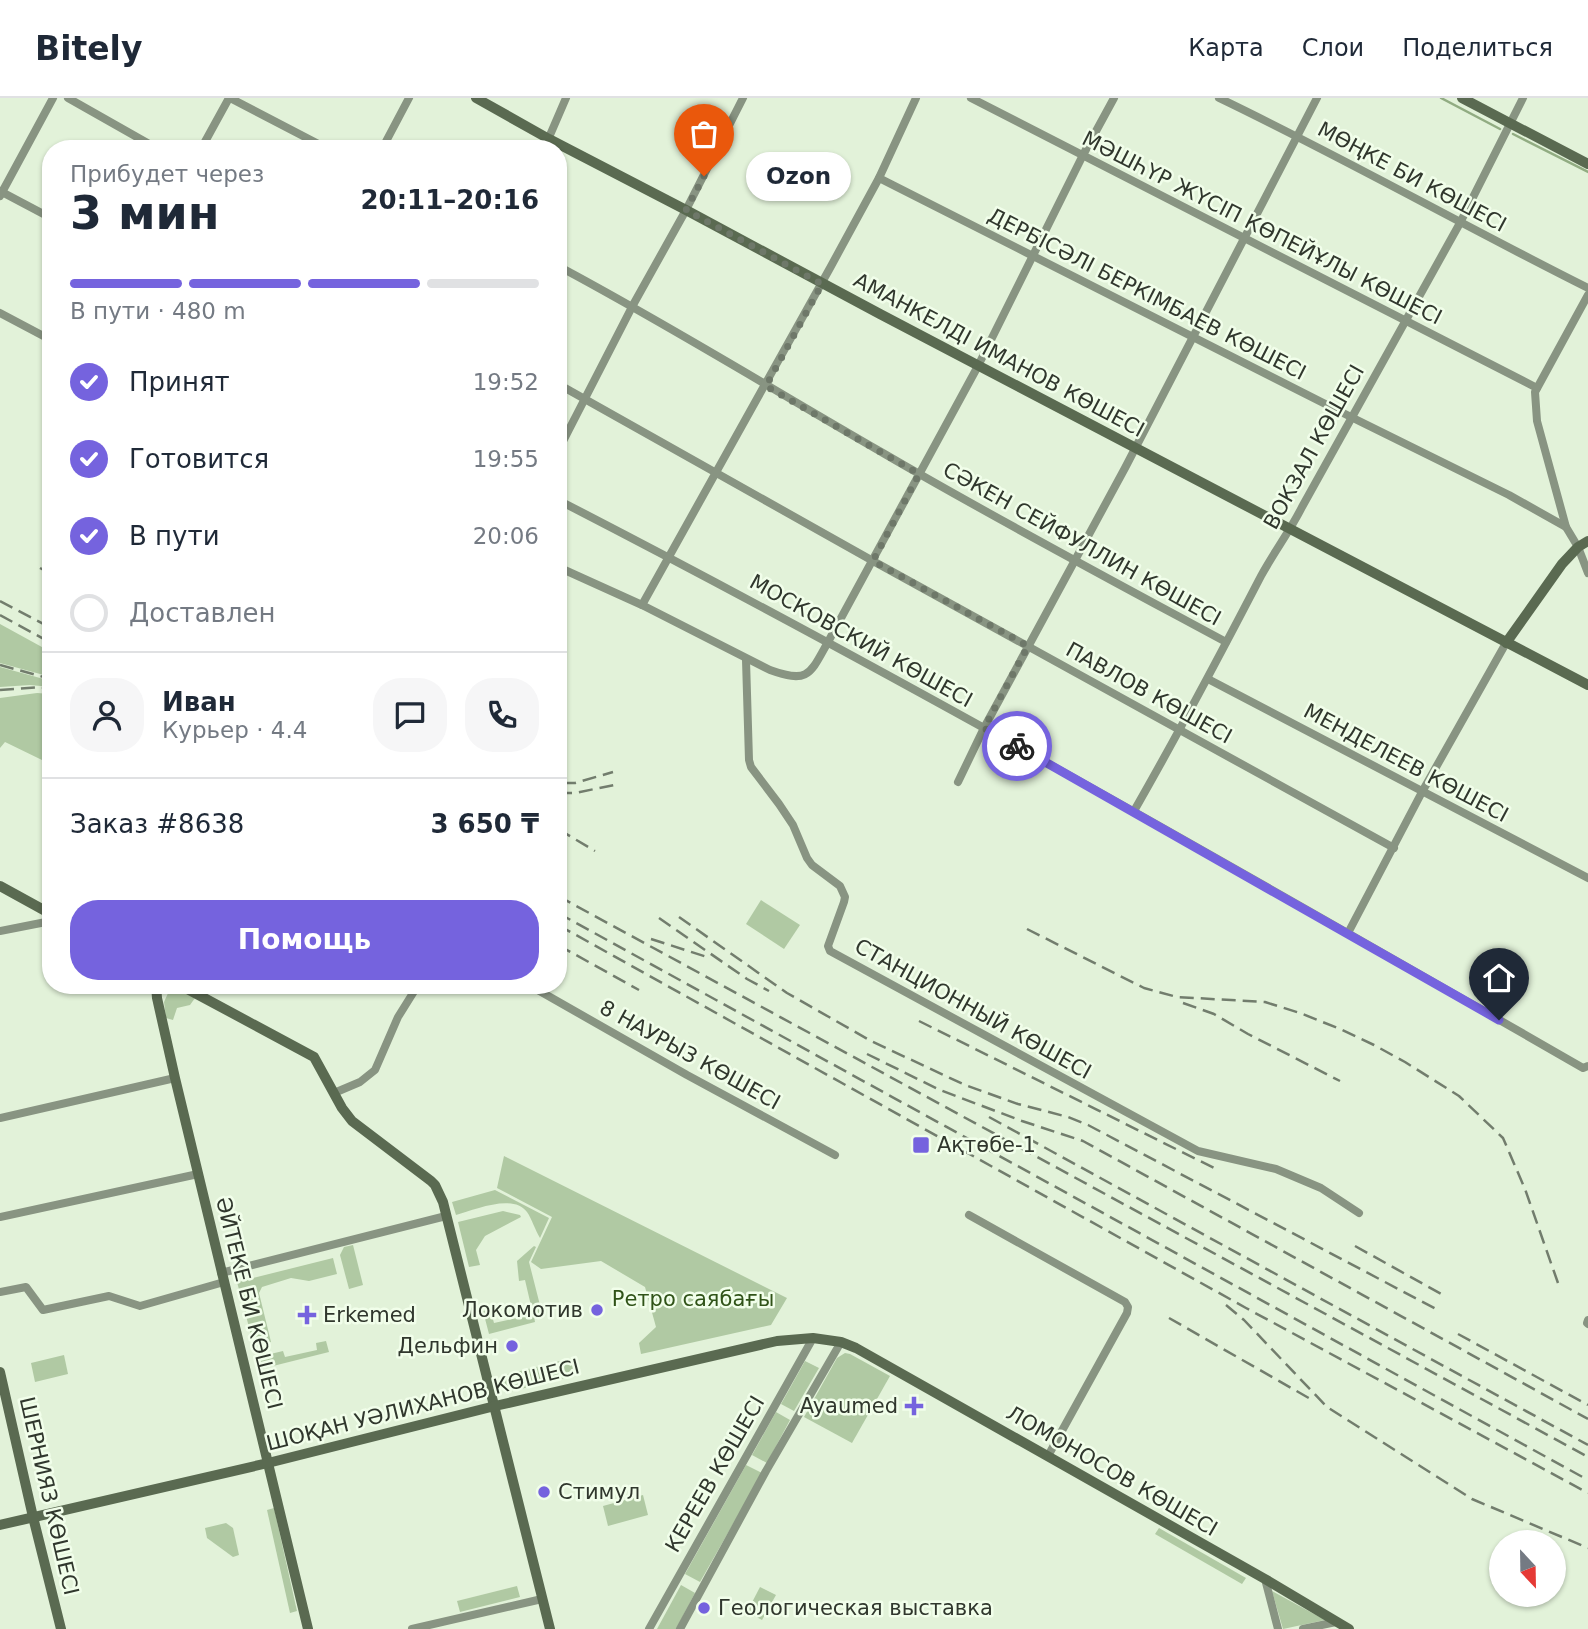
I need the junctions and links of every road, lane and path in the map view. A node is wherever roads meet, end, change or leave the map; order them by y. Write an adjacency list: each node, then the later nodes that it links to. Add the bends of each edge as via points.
1 (52, 98): 27 (street)
2 (68, 98): 17 (street)
3 (229, 98): 18 (street); 19 (street)
4 (408, 98): 20 (street)
5 (476, 98): 21 (street, АМАНКЕЛДІ ИМАНОВ КӨШЕСІ)
6 (566, 98): 22 (street)
7 (743, 98): 28 (street)
8 (916, 98): 26 (street)
9 (971, 98): 24 (street, МӘШҺҮР ЖҮСІП КӨПЕЙҰЛЫ КӨШЕСІ)
10 (1114, 98): 24 (street)
11 (1219, 98): 16 (street, МӨҢКЕ БИ КӨШЕСІ)
12 (1317, 98): 16 (street)
13 (1462, 98): 15 (street)
14 (1523, 98): 15 (street, ВОКЗАЛ КӨШЕСІ)
15 (1510, 124): 25 (street); 30 (street, ВОКЗАЛ КӨШЕСІ)
16 (1297, 136): 30 (street, МӨҢКЕ БИ КӨШЕСІ); 31 (street)
17 (142, 140)
18 (206, 140)
19 (311, 140)
20 (387, 140)
21 (540, 140)
22 (548, 140)
23 (567, 154): 28 (street, АМАНКЕЛДІ ИМАНОВ КӨШЕСІ)
24 (1083, 155): 31 (street, МӘШҺҮР ЖҮСІП КӨПЕЙҰЛЫ КӨШЕСІ); 32 (street)
25 (1588, 164)
26 (879, 178): 32 (street, ДЕРБІСӘЛІ БЕРКІМБАЕВ КӨШЕСІ); 34 (street)
27 (1, 193): 29 (street)
28 (686, 210): 34 (street, АМАНКЕЛДІ ИМАНОВ КӨШЕСІ); 37 (street)
29 (42, 214)
30 (1460, 223): 35 (street, МӨҢКЕ БИ КӨШЕСІ); 39 (street, ВОКЗАЛ КӨШЕСІ)
31 (1245, 238): 39 (street, МӘШҺҮР ЖҮСІП КӨПЕЙҰЛЫ КӨШЕСІ); 41 (street)
32 (1033, 256): 41 (street, ДЕРБІСӘЛІ БЕРКІМБАЕВ КӨШЕСІ); 42 (street)
33 (567, 271): 37 (street, СӘКЕН СЕЙФУЛЛИН КӨШЕСІ)
34 (822, 284): 42 (street, АМАНКЕЛДІ ИМАНОВ КӨШЕСІ); 43 (street)
35 (1588, 288)
36 (1588, 295): 44 (street)
37 (633, 306): 43 (street, СӘКЕН СЕЙФУЛЛИН КӨШЕСІ); 46 (street)
38 (0, 313): 40 (street)
39 (1405, 321): 44 (street, МӘШҺҮР ЖҮСІП КӨПЕЙҰЛЫ КӨШЕСІ); 47 (street, ВОКЗАЛ КӨШЕСІ)
40 (42, 335)
41 (1194, 336): 47 (street, ДЕРБІСӘЛІ БЕРКІМБАЕВ КӨШЕСІ); 49 (street)
42 (978, 366): 49 (street, АМАНКЕЛДІ ИМАНОВ КӨШЕСІ); 51 (street)
43 (766, 386): 50 (street); 51 (street, СӘКЕН СЕЙФУЛЛИН КӨШЕСІ)
44 (1537, 388): 53 (street, via 1537,421)
45 (567, 389): 46 (street, ПАВЛОВ КӨШЕСІ)
46 (585, 398): 48 (street); 50 (street, ПАВЛОВ КӨШЕСІ)
47 (1351, 417): 53 (street, ДЕРБІСӘЛІ БЕРКІМБАЕВ КӨШЕСІ); 54 (street, ВОКЗАЛ КӨШЕСІ)
48 (567, 433)
49 (1135, 449): 54 (street, АМАНКЕЛДІ ИМАНОВ КӨШЕСІ); 57 (street)
50 (716, 473): 56 (street); 58 (street, ПАВЛОВ КӨШЕСІ)
51 (919, 474): 57 (street, СӘКЕН СЕЙФУЛЛИН КӨШЕСІ); 58 (street)
52 (567, 505): 56 (street, МОСКОВСКИЙ КӨШЕСІ)
53 (1566, 527): 55 (street, ДЕРБІСӘЛІ БЕРКІМБАЕВ КӨШЕСІ)
54 (1292, 528): 63 (street, ВОКЗАЛ КӨШЕСІ, via 1272,555); 64 (street, АМАНКЕЛДІ ИМАНОВ КӨШЕСІ)
55 (1583, 544): 60 (street, ДЕРБІСӘЛІ БЕРКІМБАЕВ КӨШЕСІ); 64 (street, via 1562,564)
56 (668, 557): 61 (street); 62 (street, МОСКОВСКИЙ КӨШЕСІ)
57 (1075, 560): 63 (street, СӘКЕН СЕЙФУЛЛИН КӨШЕСІ); 65 (street)
58 (873, 561): 62 (street); 65 (street, ПАВЛОВ КӨШЕСІ)
59 (567, 570): 61 (street)
60 (1588, 573)
61 (642, 605): 66 (street)
62 (828, 642): 66 (street, via 809,673 800,677); 69 (street, МОСКОВСКИЙ КӨШЕСІ)
63 (1226, 642): 67 (street, ВОКЗАЛ КӨШЕСІ)
64 (1506, 643): 68 (street, АМАНКЕЛДІ ИМАНОВ КӨШЕСІ); 72 (street)
65 (1028, 646): 69 (street); 70 (street, ПАВЛОВ КӨШЕСІ)
66 (746, 660): 91 (street, СТАНЦИОННЫЙ КӨШЕСІ, via 751,767 793,825 812,865 843,890 830,951 1198,1150 1276,1170 1321,1188)
67 (1208, 680): 70 (street, ВОКЗАЛ КӨШЕСІ); 72 (street, МЕНДЕЛЕЕВ КӨШЕСІ)
68 (1588, 685)
69 (984, 728): 71 (street); 73 (street, МОСКОВСКИЙ КӨШЕСІ)
70 (1181, 729): 73 (street, ВОКЗАЛ КӨШЕСІ); 74 (street, ПАВЛОВ КӨШЕСІ)
71 (958, 782)
72 (1422, 792): 74 (street); 75 (street, МЕНДЕЛЕЕВ КӨШЕСІ)
73 (1134, 811): 80 (street, МОСКОВСКИЙ КӨШЕСІ)
74 (1394, 848): 80 (street)
75 (1588, 878)
76 (0, 886): 77 (street)
77 (42, 909)
78 (42, 924): 79 (street)
79 (0, 931)
80 (1348, 933): 85 (street, МОСКОВСКИЙ КӨШЕСІ)
81 (157, 994): 86 (street, ӘЙТЕКЕ БИ КӨШЕСІ)
82 (197, 994): 87 (street, via 314,1057)
83 (412, 994): 87 (street, via 375,1070)
84 (545, 994): 89 (street, 8 НАУРЫЗ КӨШЕСІ)
85 (1586, 1067)
86 (175, 1078): 88 (street); 90 (street, ӘЙТЕКЕ БИ КӨШЕСІ)
87 (334, 1093): 93 (street, via 352,1121 435,1185)
88 (0, 1118)
89 (835, 1155)
90 (198, 1174): 94 (street); 95 (street, ӘЙТЕКЕ БИ КӨШЕСІ)
91 (1359, 1213)
92 (969, 1215): 102 (street, via 1128,1307)
93 (446, 1216): 95 (street); 101 (street)
94 (0, 1217)
95 (223, 1277): 96 (street, via 140,1306 109,1296 43,1310 26,1287); 103 (street, ӘЙТЕКЕ БИ КӨШЕСІ)
96 (0, 1292)
97 (813, 1338): 98 (street, ШОҚАН УӘЛИХАНОВ КӨШЕСІ); 101 (street, ШОҚАН УӘЛИХАНОВ КӨШЕСІ, via 776,1341); 113 (street, КЕРЕЕВ КӨШЕСІ)
98 (841, 1342): 99 (street, ШОҚАН УӘЛИХАНОВ КӨШЕСІ); 114 (street, КЕРЕЕВ КӨШЕСІ)
99 (856, 1348): 102 (street, ЛОМОНОСОВ КӨШЕСІ)
100 (0, 1372): 104 (street, ШЕРНИЯЗ КӨШЕСІ)
101 (495, 1406): 103 (street, ШОҚАН УӘЛИХАНОВ КӨШЕСІ); 107 (street)
102 (1048, 1456): 106 (street, ЛОМОНОСОВ КӨШЕСІ)
103 (268, 1463): 104 (street, ШОҚАН УӘЛИХАНОВ КӨШЕСІ); 110 (street, ӘЙТЕКЕ БИ КӨШЕСІ)
104 (33, 1517): 105 (street, ШОҚАН УӘЛИХАНОВ КӨШЕСІ); 109 (street, ШЕРНИЯЗ КӨШЕСІ)
105 (0, 1525)
106 (1265, 1579): 108 (street, ЛОМОНОСОВ КӨШЕСІ); 115 (street)
107 (542, 1599): 111 (street); 112 (street)
108 (1336, 1622): 116 (street); 117 (street, ЛОМОНОСОВ КӨШЕСІ)
109 (61, 1629)
110 (308, 1629)
111 (412, 1629)
112 (550, 1629)
113 (649, 1629)
114 (680, 1629)
115 (1278, 1629)
116 (1303, 1629)
117 (1349, 1629)

